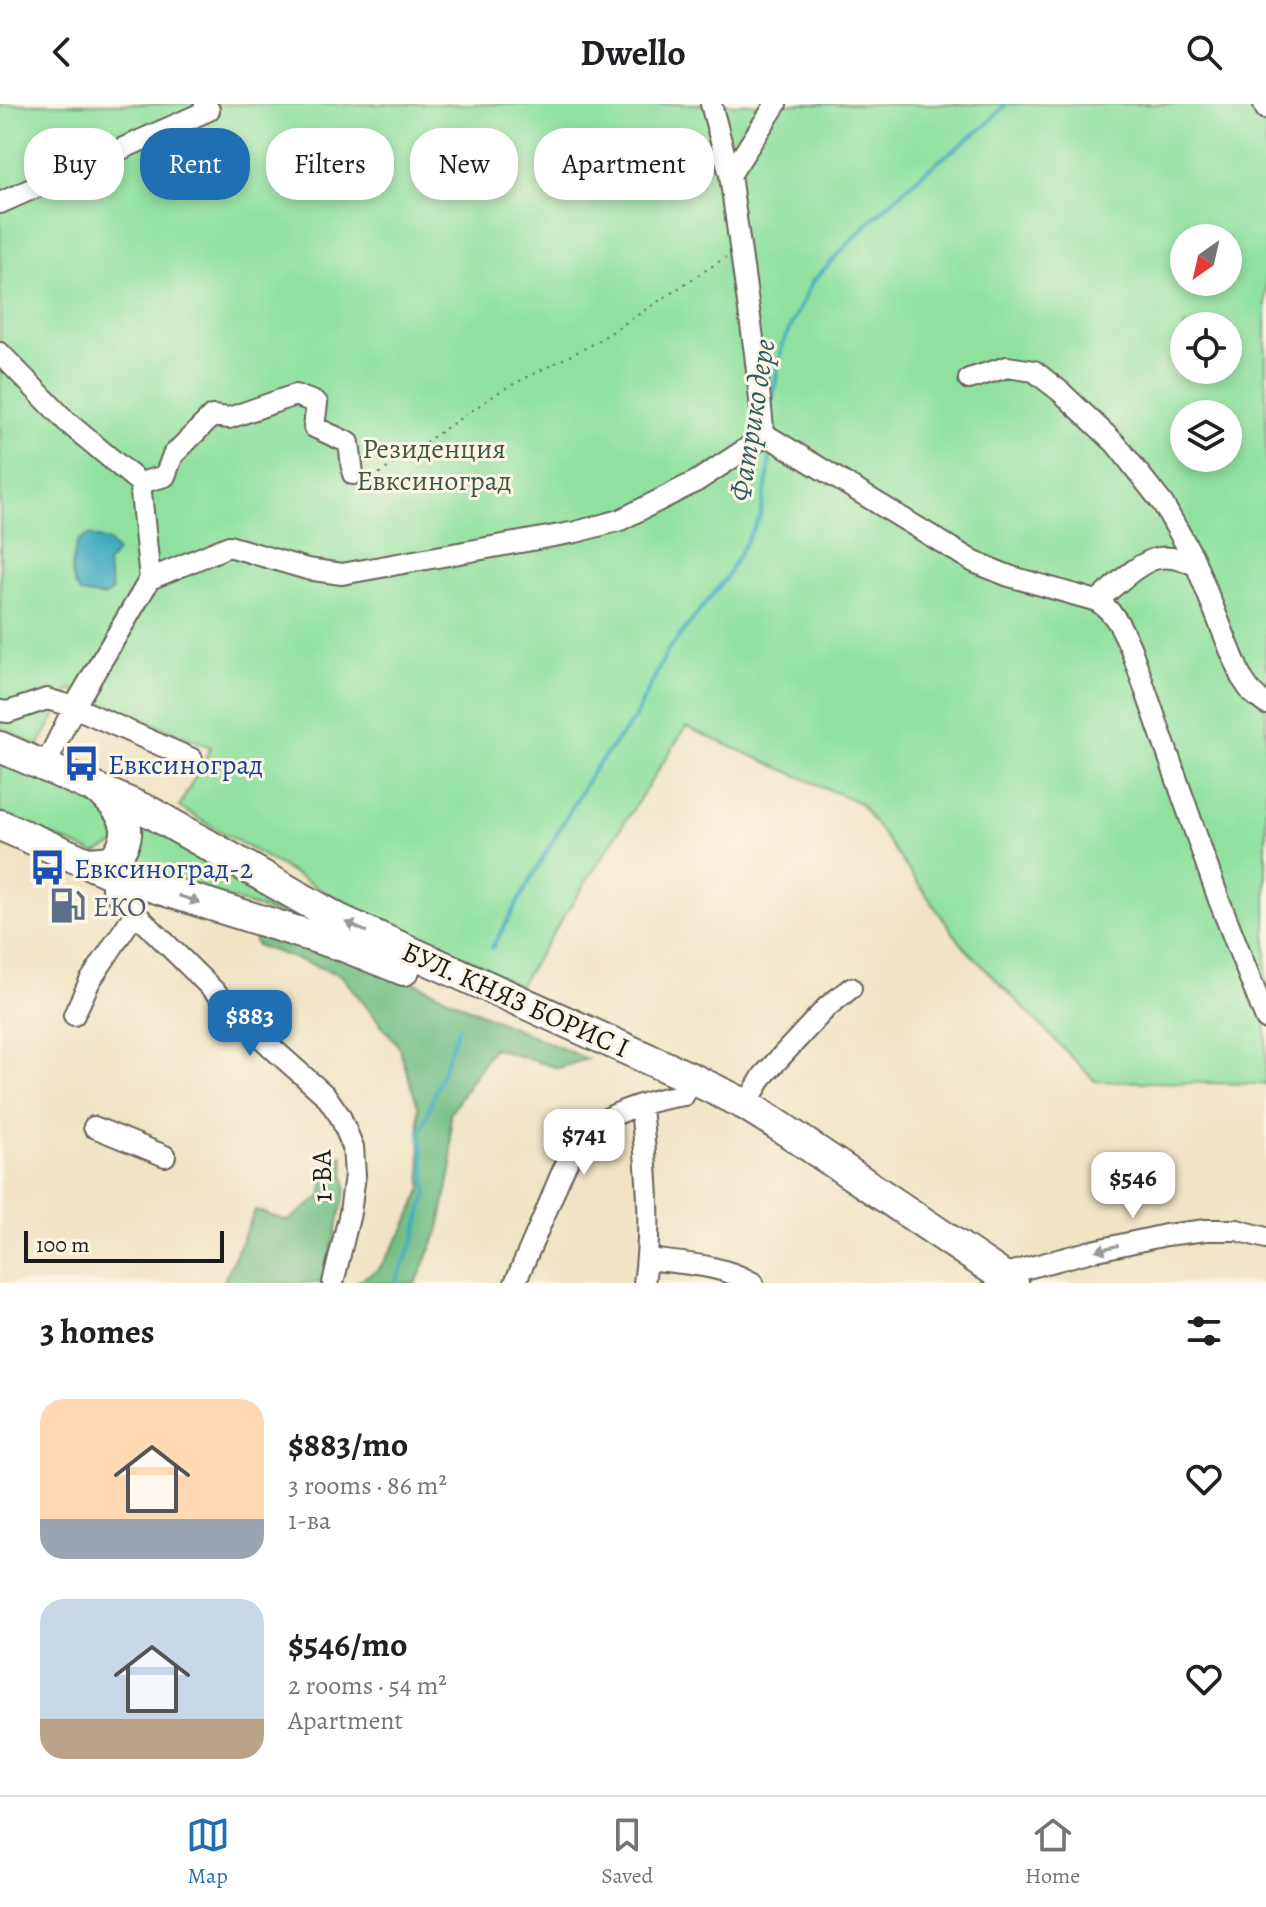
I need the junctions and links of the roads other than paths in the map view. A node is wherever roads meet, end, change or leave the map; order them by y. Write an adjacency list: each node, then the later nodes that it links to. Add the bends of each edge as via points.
1 (205, 104): 5 (street, via 209,110)
2 (711, 104): 4 (street)
3 (776, 104): 4 (street)
4 (730, 175): 8 (street)
5 (0, 203)
6 (0, 353): 10 (street, via 67,422)
7 (969, 379): 11 (street, via 1007,367 1034,371 1061,392 1116,444 1163,504)
8 (764, 437): 12 (street, via 697,481 620,520 576,532 342,574 229,546); 13 (street, via 974,562)
9 (353, 474): 10 (street, via 349,443 314,427 317,403 295,395 229,418 212,416 173,455 165,476)
10 (140, 483): 12 (street)
11 (1196, 565): 13 (street, via 1157,558); 14 (street, via 1241,677)
12 (150, 579): 15 (street)
13 (1097, 601): 26 (street, via 1117,619 1131,649)
14 (1266, 704)
15 (74, 707): 16 (street, via 47,699); 18 (street); 19 (street)
16 (0, 711)
17 (0, 747): 19 (highway, БУЛ. КНЯЗ БОРИС I)
18 (192, 759)
19 (45, 766): 20 (highway, БУЛ. КНЯЗ БОРИС I)
20 (98, 789): 22 (highway, via 126,824 122,846); 28 (highway, БУЛ. КНЯЗ БОРИС I, one-way to 20, via 340,920 150,812)
21 (0, 825): 22 (highway, БУЛ. КНЯЗ БОРИС I)
22 (102, 869): 23 (street, 1-ВА); 27 (highway, БУЛ. КНЯЗ БОРИС I, one-way to 27, via 346,947 575,1042)
23 (135, 913): 25 (street); 37 (street, 1-ВА, via 326,1096 340,1116 353,1147 355,1175)
24 (851, 988): 28 (street, via 763,1076)
25 (74, 1015)
26 (1266, 1019)
27 (684, 1095): 29 (street); 36 (highway, БУЛ. КНЯЗ БОРИС I)
28 (746, 1105): 36 (highway, БУЛ. КНЯЗ БОРИС I)
29 (641, 1106): 35 (street, via 649,1192); 38 (street, via 607,1118 576,1147)
30 (94, 1127): 31 (street)
31 (165, 1156)
32 (1237, 1230): 33 (street); 34 (street); 36 (street, one-way to 36, via 1166,1235)
33 (1266, 1238)
34 (1266, 1254)
35 (648, 1259): 39 (street); 40 (street, via 721,1269)
36 (998, 1280)
37 (333, 1283)
38 (515, 1283)
39 (644, 1283)
40 (753, 1283)

